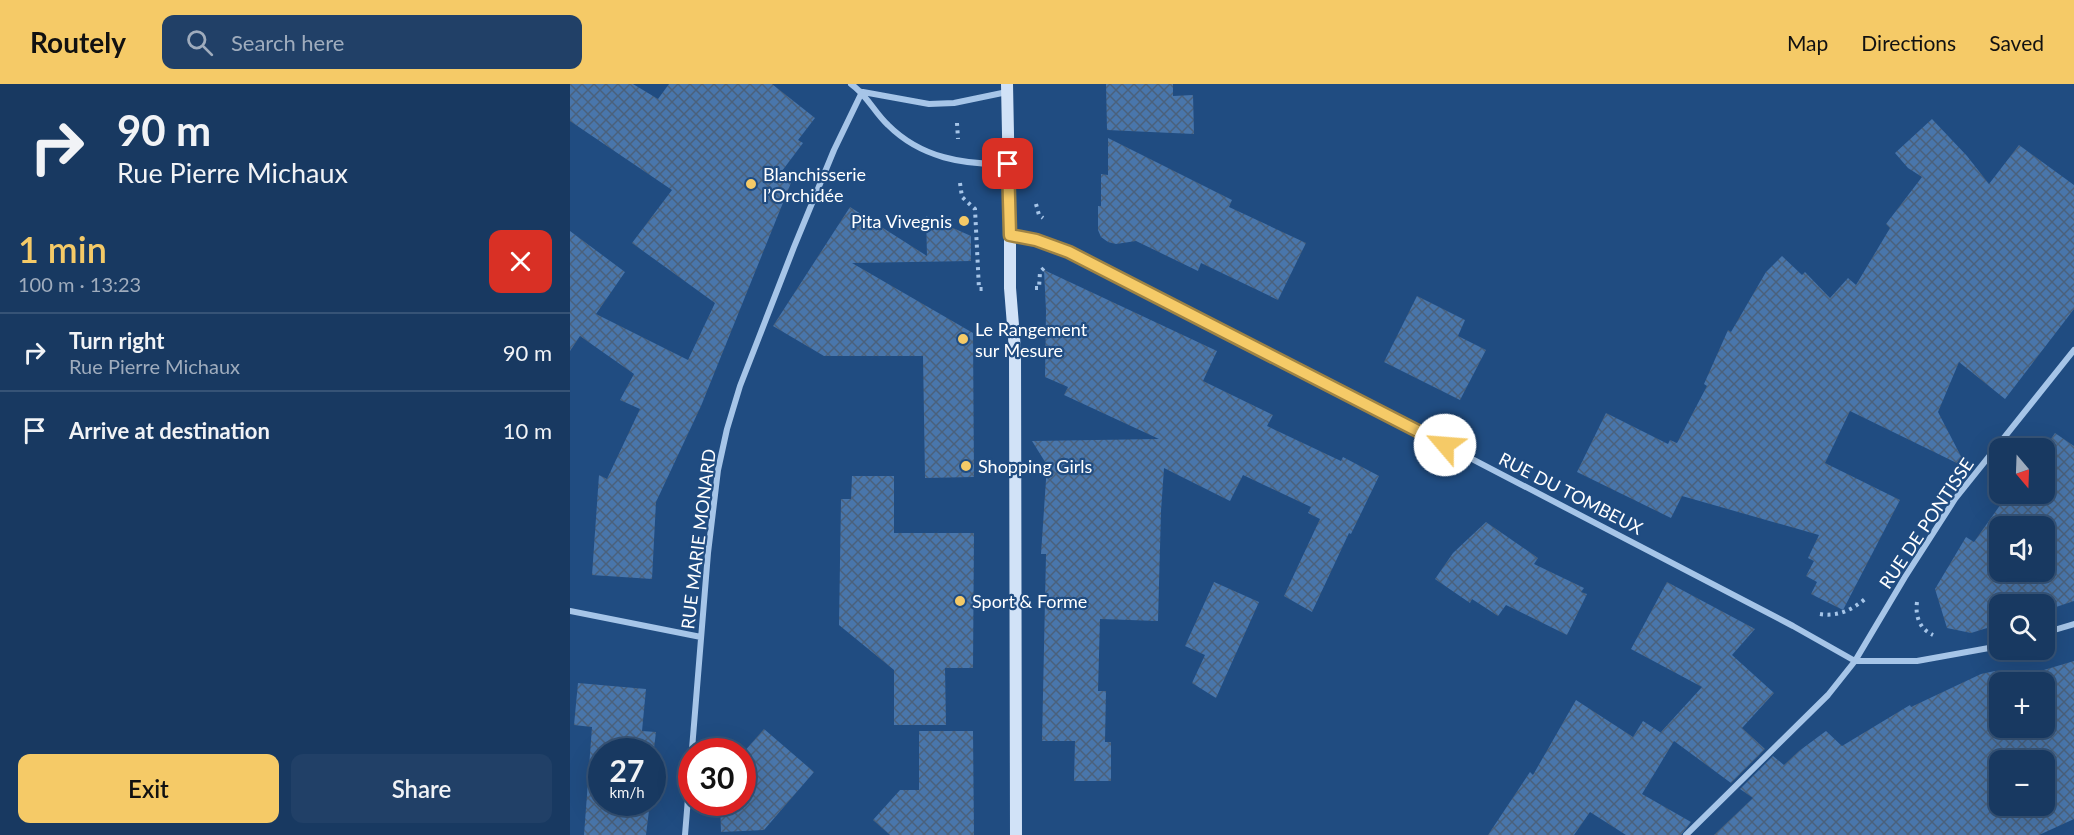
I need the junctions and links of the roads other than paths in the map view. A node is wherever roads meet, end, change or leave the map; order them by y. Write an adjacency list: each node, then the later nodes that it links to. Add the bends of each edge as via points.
1 (851, 84): 3 (street)
2 (1007, 88): 3 (street, via 954,103 929,104); 4 (main road)
3 (862, 92): 4 (street, via 888,126 921,150 959,162); 10 (street, RUE MARIE MONARD, via 794,247 727,429 718,470)
4 (1008, 164): 5 (main road)
5 (1010, 235): 12 (street, RUE DU TOMBEUX, via 1069,252); 14 (main road, via 1015,350)
6 (2074, 350): 12 (street, RUE DE PONTISSE, via 1955,499)
7 (570, 611): 10 (street)
8 (2074, 624): 9 (street)
9 (2055, 630)
10 (701, 637): 13 (street, RUE MARIE MONARD)
11 (1989, 648): 12 (street, via 1917,661)
12 (1855, 661): 15 (street, RUE DE PONTISSE, via 1828,695)
13 (685, 835)
14 (1016, 835)
15 (1686, 835)

